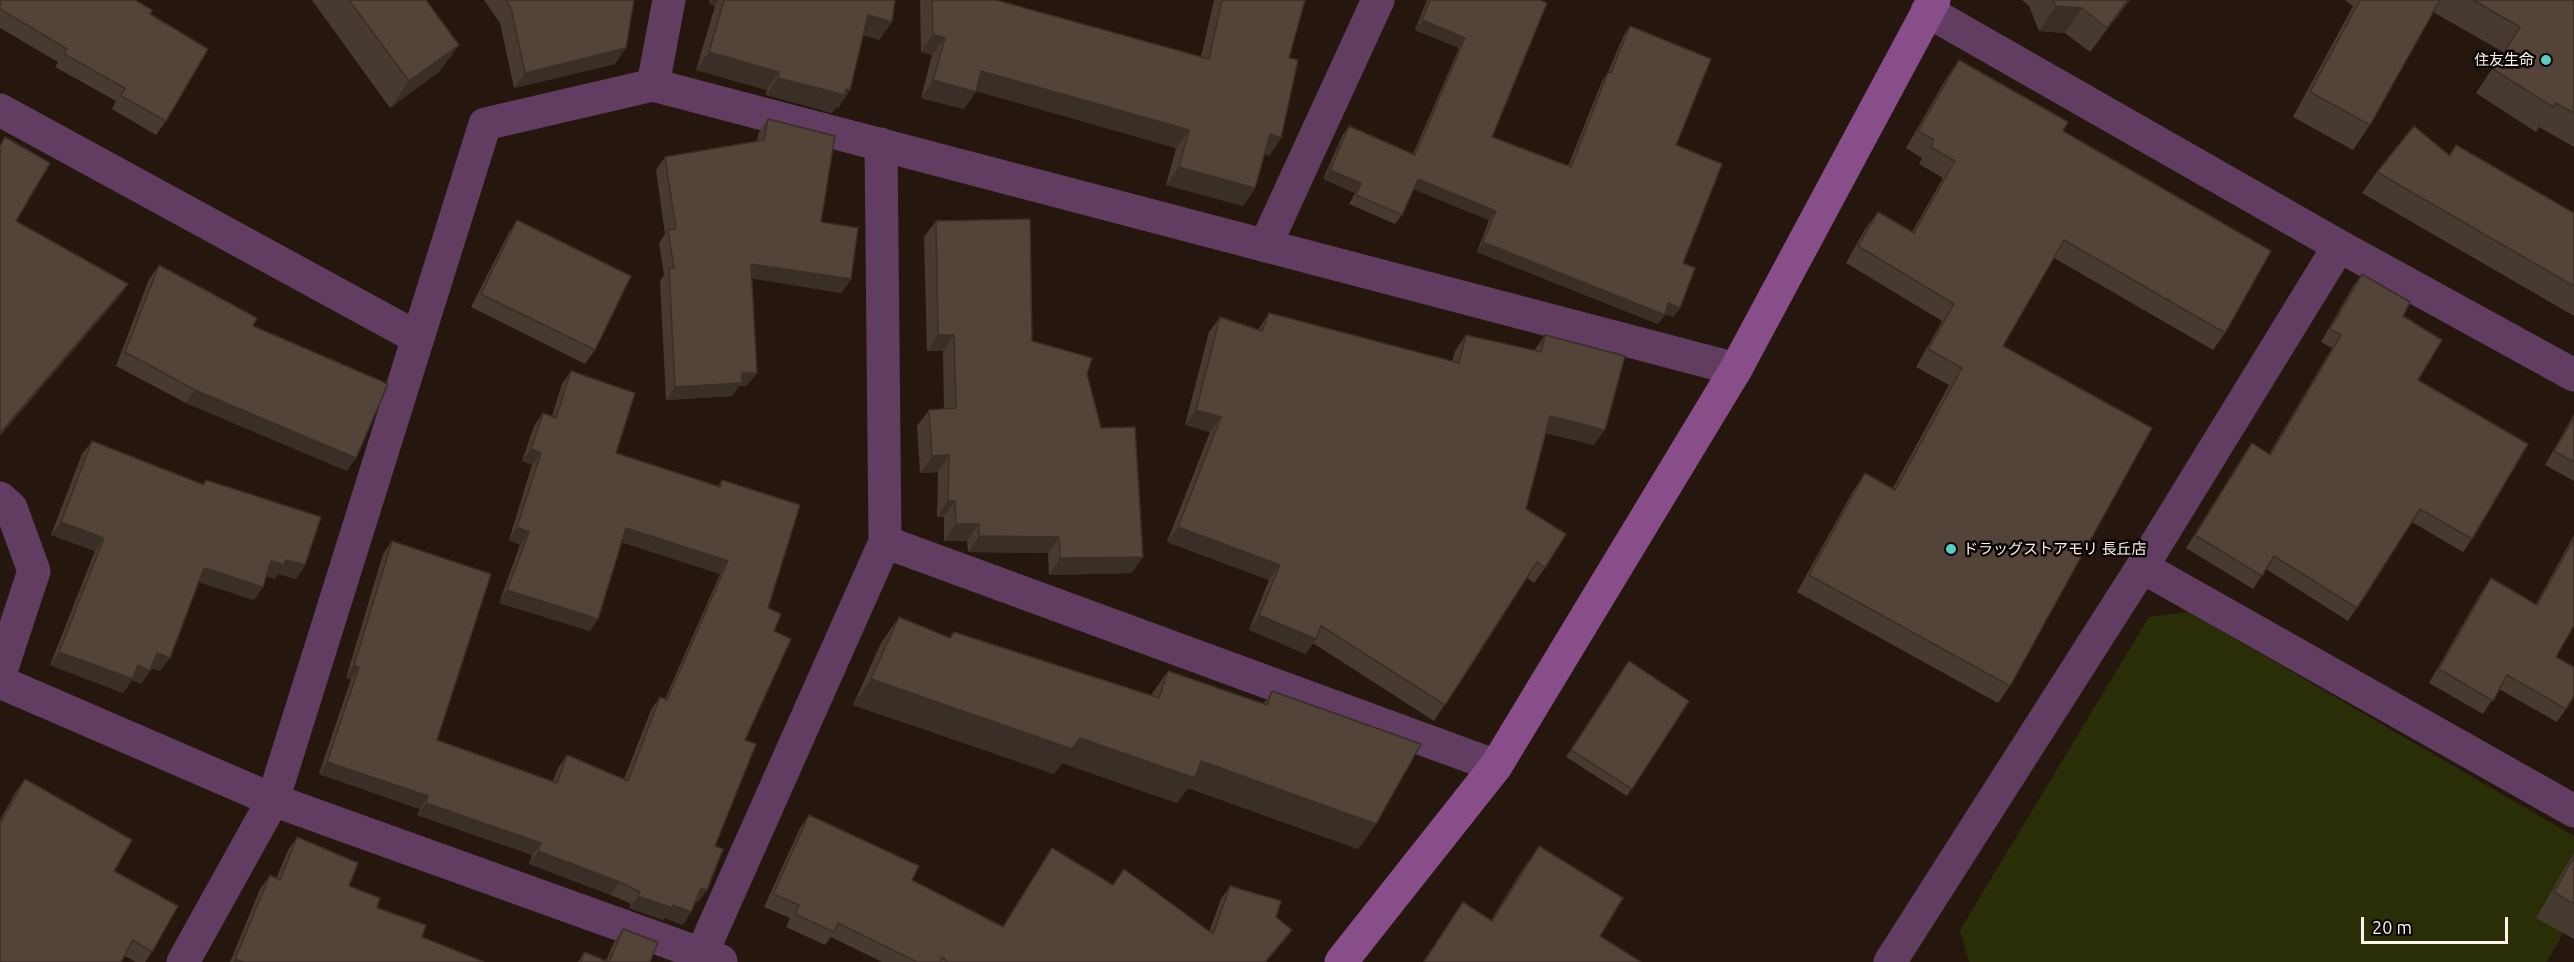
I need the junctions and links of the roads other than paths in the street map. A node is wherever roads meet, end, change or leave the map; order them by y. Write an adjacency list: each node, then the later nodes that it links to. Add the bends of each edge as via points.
1 (669, 0): 4 (street)
2 (1378, 0): 7 (street)
3 (1931, 5): 8 (street); 10 (street)
4 (653, 85): 6 (street); 9 (street, via 485,124)
5 (0, 110): 9 (street)
6 (881, 144): 7 (street); 13 (street)
7 (1265, 246): 10 (street)
8 (2339, 246): 11 (street); 14 (street)
9 (418, 338): 18 (street)
10 (1736, 369): 17 (street)
11 (2574, 375)
12 (0, 498): 15 (street, via 11,508 33,571)
13 (885, 542): 17 (street); 20 (street)
14 (2142, 567): 19 (street); 21 (street)
15 (0, 674)
16 (0, 682): 18 (street)
17 (1496, 766): 23 (street)
18 (273, 800): 20 (street); 22 (street)
19 (2574, 811)
20 (708, 959)
21 (1894, 961)
22 (183, 962)
23 (1341, 962)

